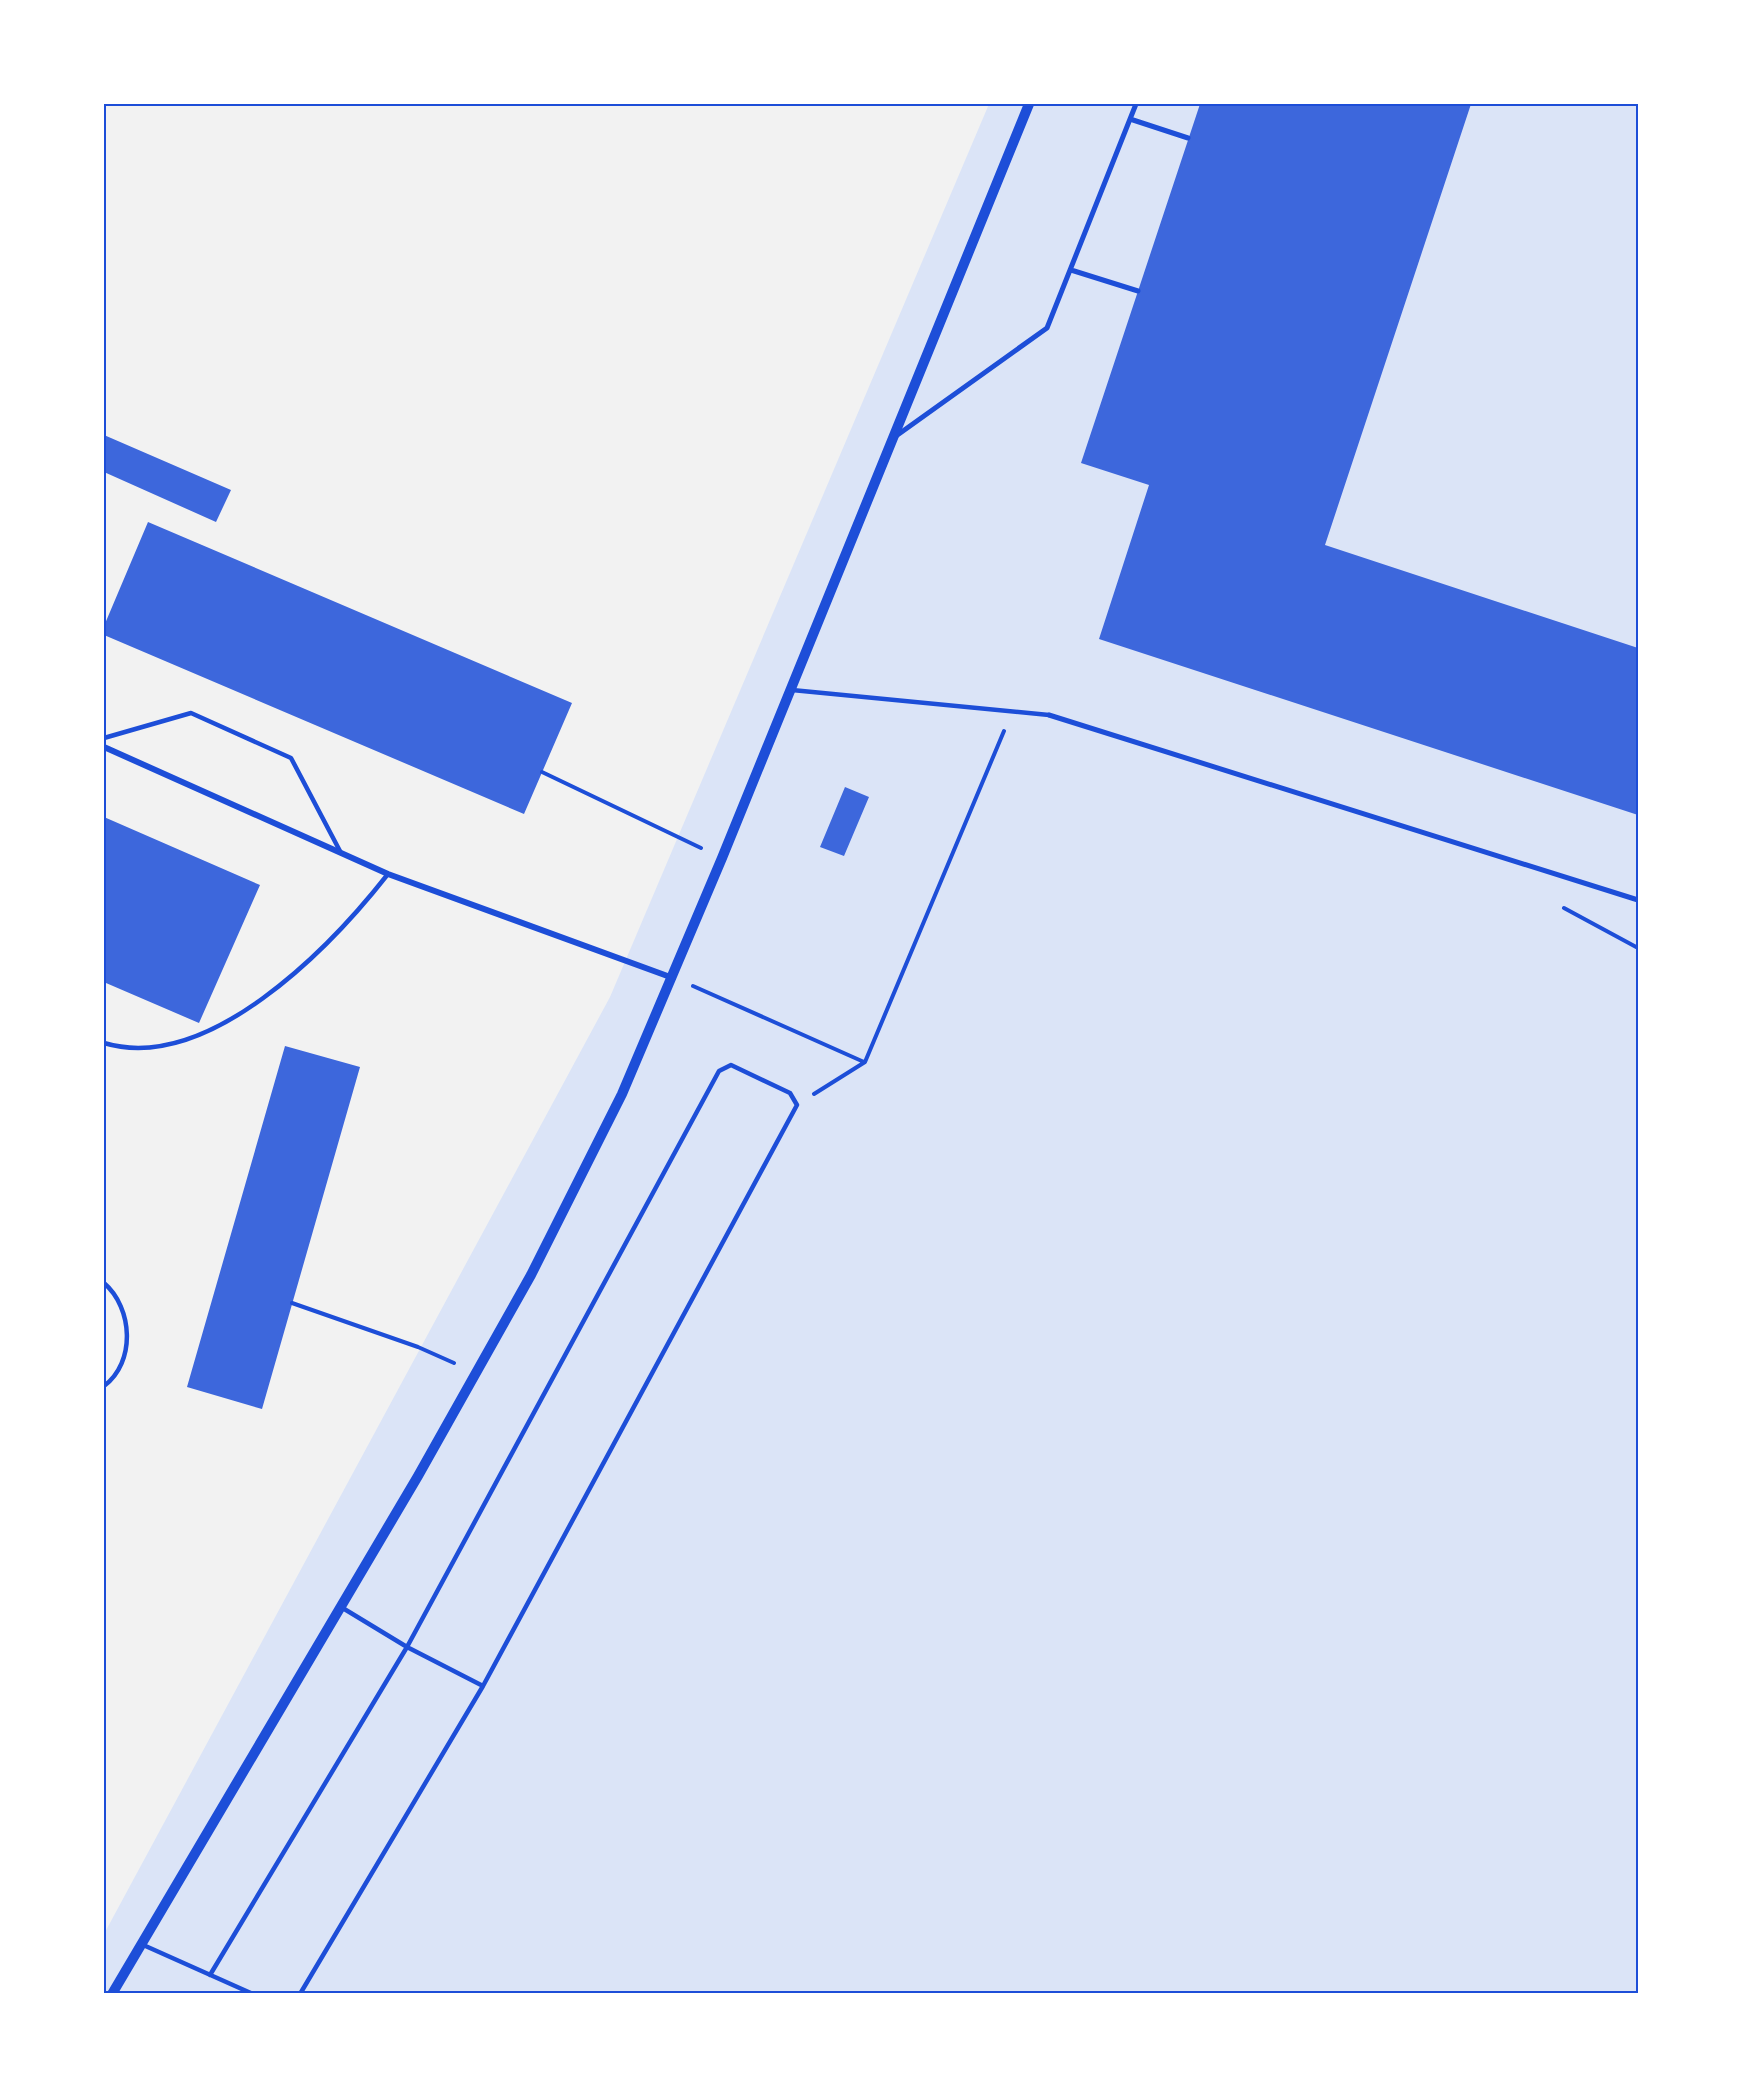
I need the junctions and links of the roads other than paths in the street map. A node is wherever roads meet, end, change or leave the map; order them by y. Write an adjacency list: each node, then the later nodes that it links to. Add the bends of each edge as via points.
1 (1029, 104): 7 (street)
2 (1136, 104): 3 (street)
3 (1130, 119): 4 (street); 5 (street)
4 (1188, 138)
5 (1071, 270): 6 (street); 7 (street, via 1047,328)
6 (1138, 291)
7 (892, 438): 8 (street)
8 (790, 690): 9 (lane); 15 (street)
9 (1049, 715): 14 (street)
10 (104, 738): 12 (lane, via 192,713 291,758)
11 (104, 747): 12 (street)
12 (341, 853): 13 (street)
13 (388, 874): 15 (street); 16 (lane, via 360,910 283,984 218,1027 168,1046 117,1047)
14 (1638, 900)
15 (673, 978): 19 (street, via 622,1094 531,1275)
16 (104, 1043)
17 (104, 1283): 18 (lane, via 124,1311 128,1335 123,1359)
18 (104, 1386)
19 (341, 1607): 20 (lane); 22 (street)
20 (407, 1647): 21 (lane); 21 (lane, via 719,1071 730,1065 790,1093 797,1104); 23 (lane)
21 (483, 1686): 26 (lane)
22 (141, 1944): 23 (lane); 24 (street)
23 (210, 1975): 25 (lane)
24 (112, 1994)
25 (253, 1994)
26 (300, 1994)

